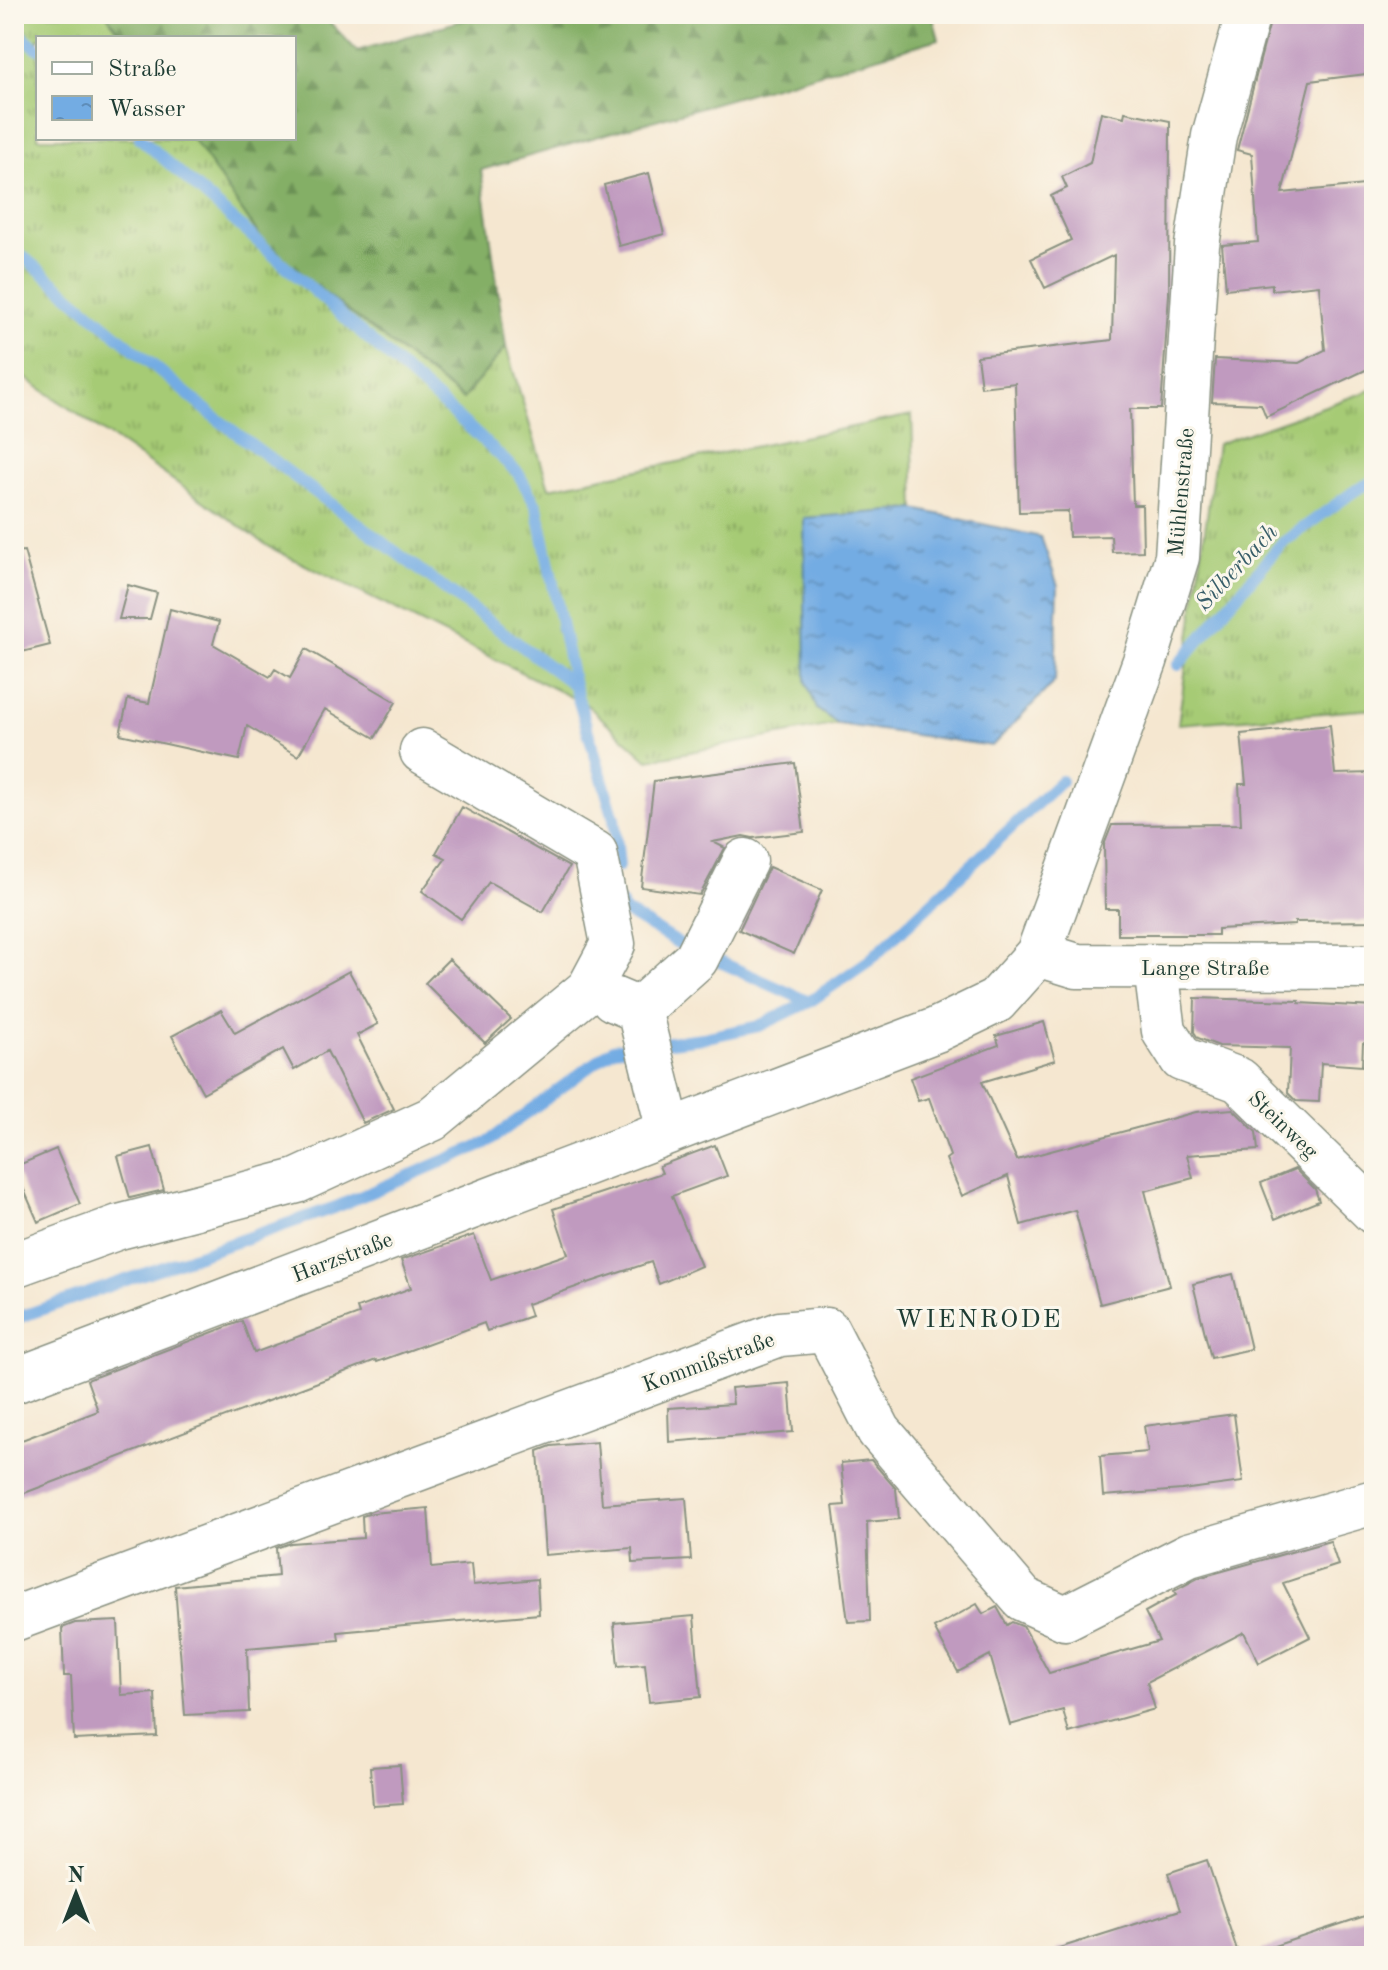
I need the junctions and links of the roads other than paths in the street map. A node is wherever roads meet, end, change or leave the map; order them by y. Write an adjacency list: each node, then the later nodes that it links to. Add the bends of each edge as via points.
1 (1248, 14): 4 (street, Mühlenstraße, via 1214,136 1197,245 1177,557 1145,661)
2 (422, 751): 7 (street, via 595,853 613,944)
3 (745, 861): 8 (street, via 701,949)
4 (1038, 954): 6 (street, Lange Straße, via 1077,966); 9 (street, Harzstraße, via 996,1001 936,1030)
5 (1374, 967): 6 (street, Lange Straße)
6 (1156, 968): 10 (street, Steinweg, via 1164,1031 1182,1059 1239,1080)
7 (589, 989): 8 (street); 11 (street, via 432,1119 297,1181 119,1227)
8 (640, 1016): 9 (street)
9 (669, 1131): 12 (street, Harzstraße)
10 (1374, 1212)
11 (14, 1265)
12 (14, 1381)
13 (1374, 1502): 14 (street, Kommißstraße, via 1189,1555 1065,1618 1023,1599 879,1431 827,1330 780,1334)
14 (14, 1619)

